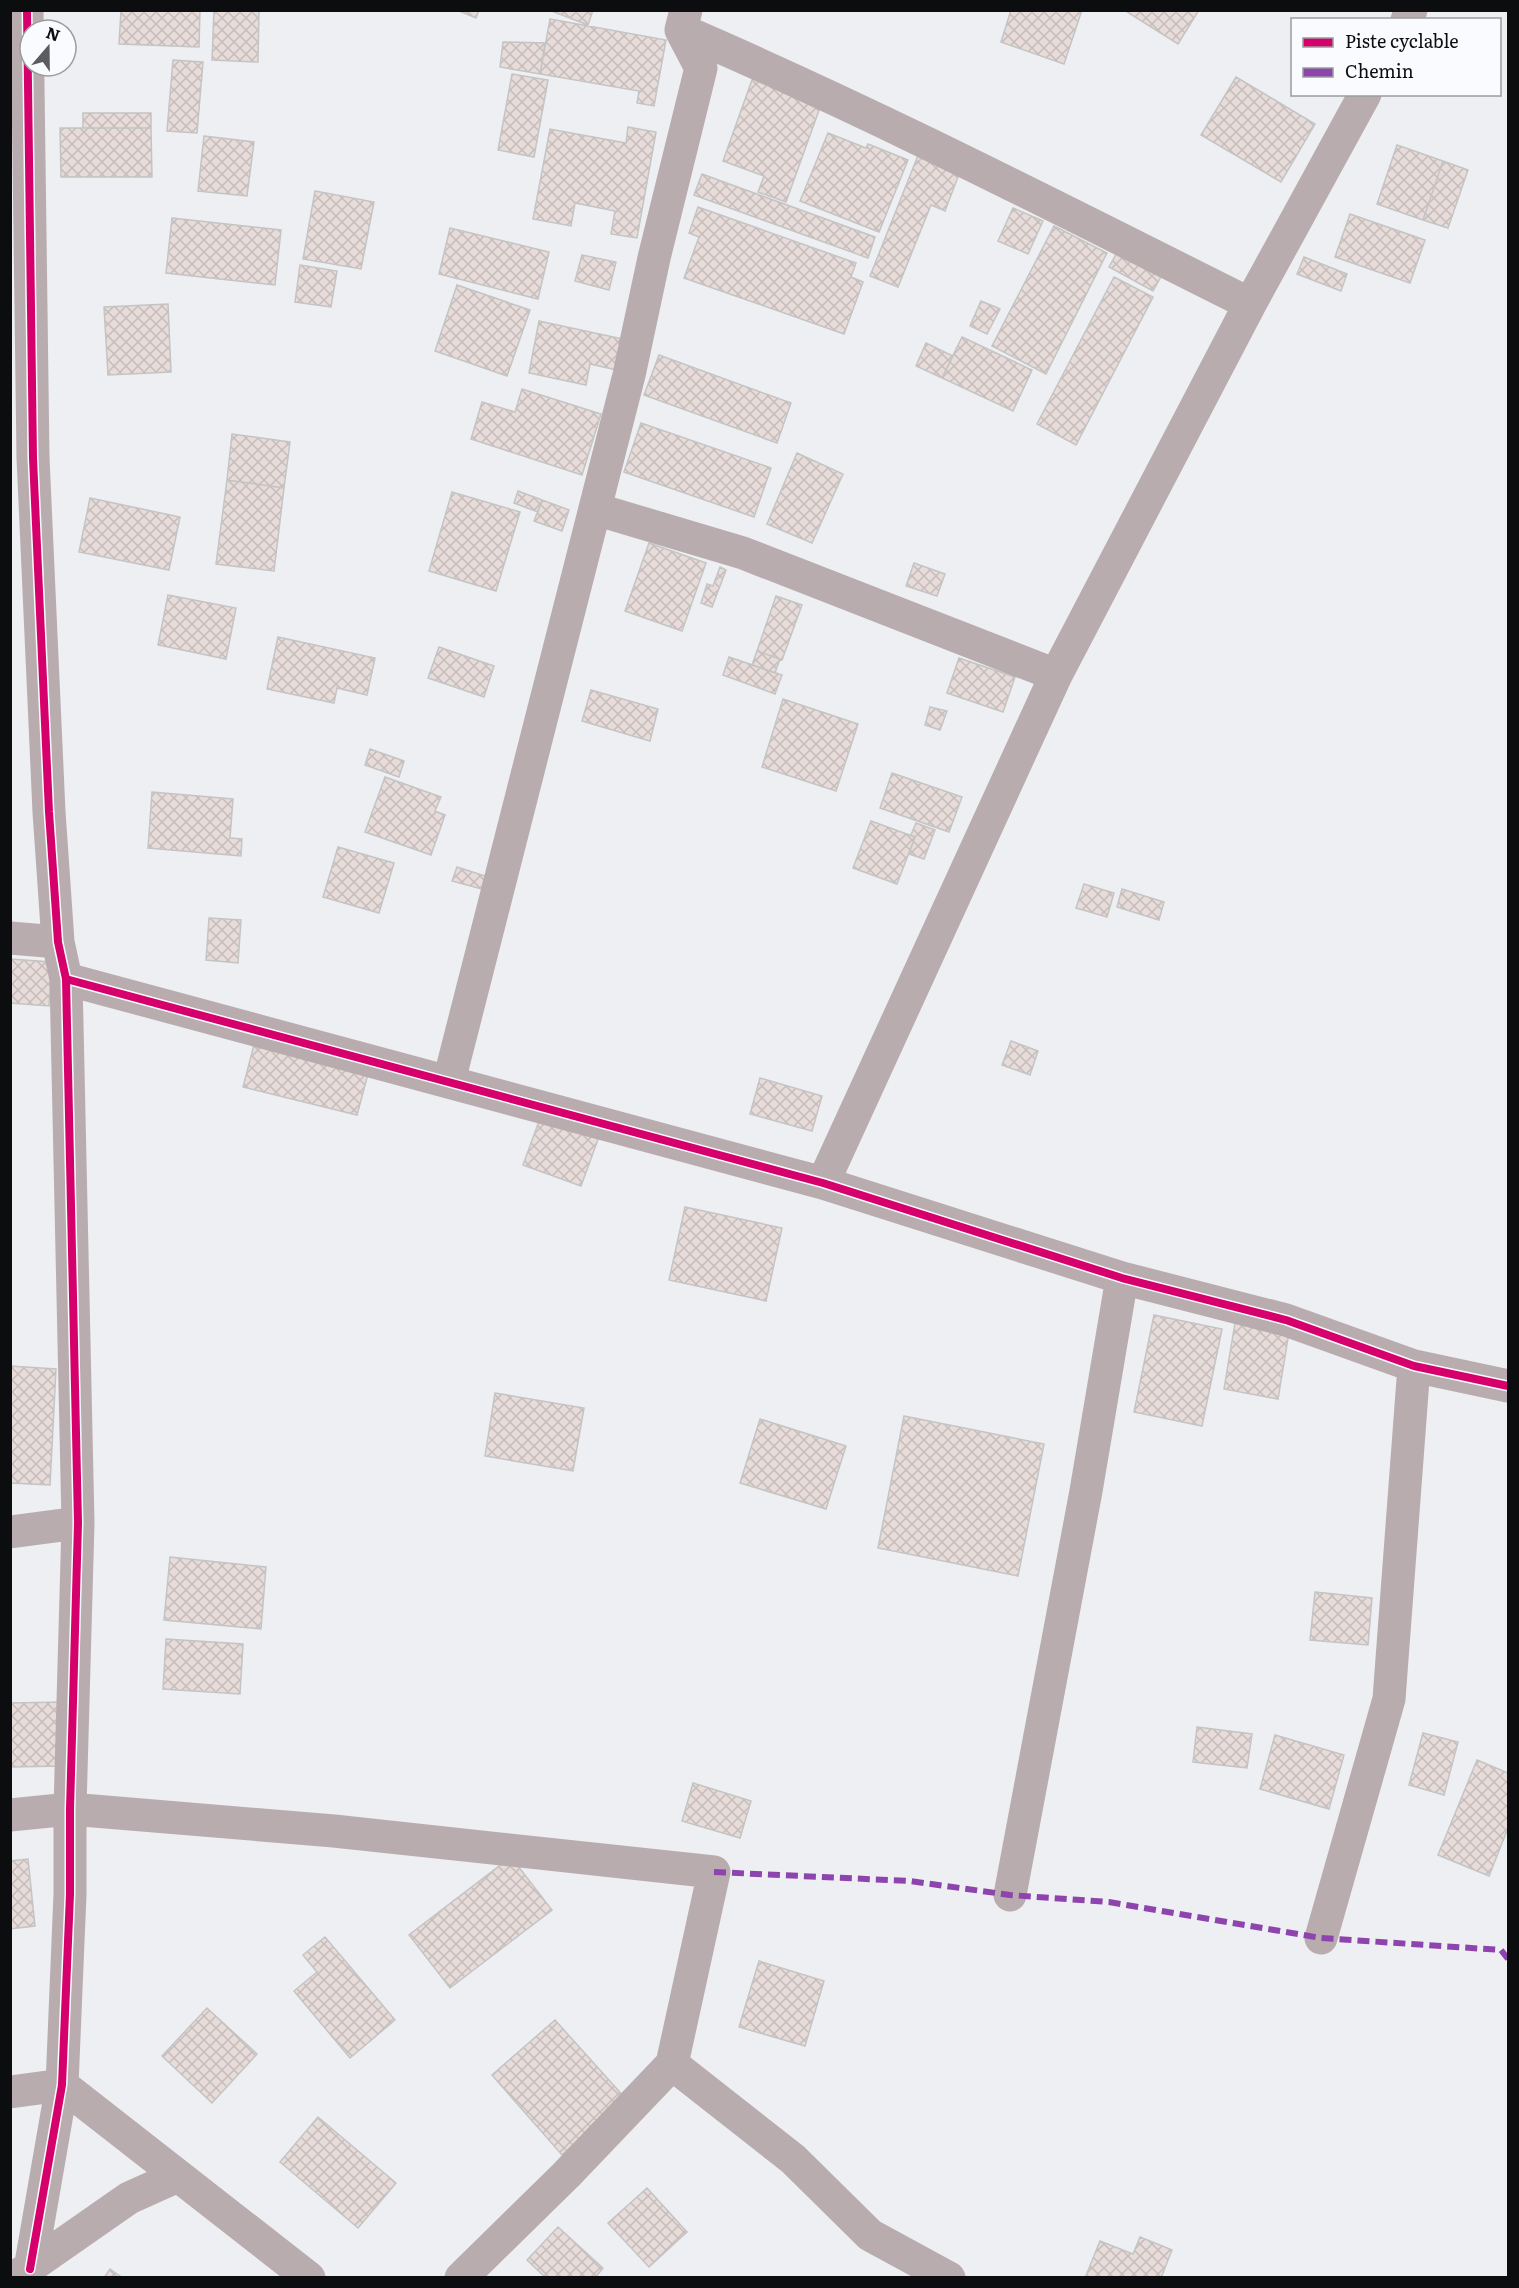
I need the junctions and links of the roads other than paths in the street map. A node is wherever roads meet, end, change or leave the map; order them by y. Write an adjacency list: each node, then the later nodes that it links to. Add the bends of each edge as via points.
1 (27, 10): 5 (street)
2 (683, 20): 4 (street, via 741,56); 6 (street, via 701,68)
3 (1364, 96): 4 (street)
4 (1251, 304): 7 (street)
5 (22, 458): 9 (street)
6 (595, 509): 7 (street, via 743,553); 11 (street)
7 (1056, 675): 12 (street)
8 (10, 938): 9 (street)
9 (58, 942): 10 (street)
10 (66, 979): 11 (street); 16 (street)
11 (449, 1081): 12 (street)
12 (823, 1183): 13 (street)
13 (1122, 1278): 14 (street, via 1286,1320); 20 (street)
14 (1414, 1366): 15 (street); 21 (street, via 1389,1699)
15 (1509, 1386)
16 (78, 1523): 17 (street); 18 (street)
17 (10, 1532)
18 (70, 1809): 19 (street); 22 (street, via 334,1831 714,1872); 23 (street)
19 (10, 1815)
20 (1010, 1895)
21 (1321, 1938)
22 (672, 2064): 28 (street); 29 (street, via 793,2159 870,2235)
23 (62, 2085): 24 (street); 25 (street); 26 (street)
24 (10, 2092)
25 (178, 2176): 26 (street, via 129,2198); 27 (street)
26 (22, 2273)
27 (309, 2277)
28 (461, 2277)
29 (949, 2277)

